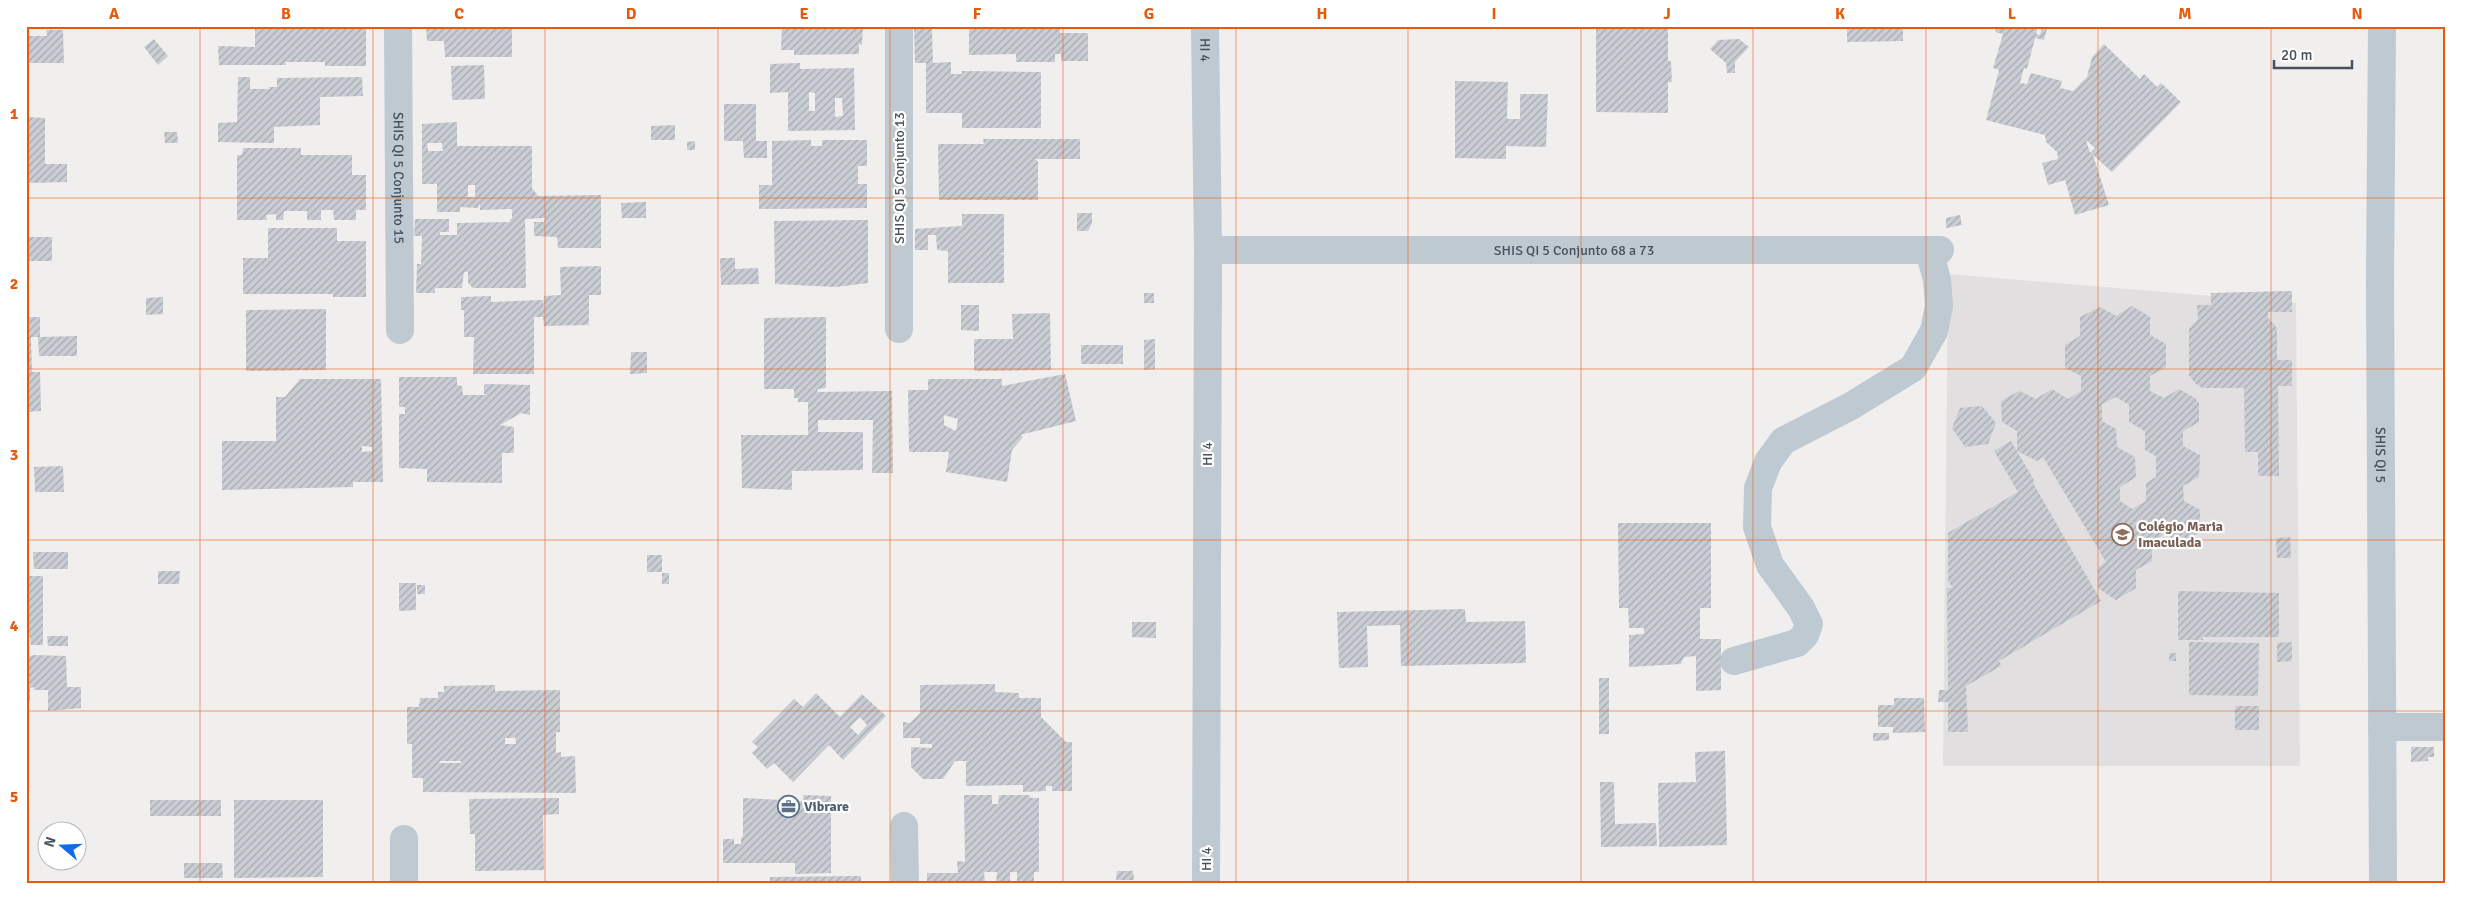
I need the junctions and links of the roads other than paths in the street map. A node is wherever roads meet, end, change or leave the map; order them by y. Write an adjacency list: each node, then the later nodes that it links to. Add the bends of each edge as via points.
1 (398, 26): 7 (street, SHIS QI 5 Conjunto 15)
2 (899, 26): 6 (street, SHIS QI 5 Conjunto 13)
3 (1205, 26): 5 (street, HI 4)
4 (2382, 26): 9 (street, SHIS QI 5)
5 (1208, 250): 8 (street, SHIS QI 5 Conjunto 68 a 73, via 1935,250 1939,306 1934,331 1913,368 1851,406 1783,441 1768,462 1758,488 1757,527 1770,565 1809,624 1797,643); 15 (street, HI 4)
6 (899, 329)
7 (400, 330)
8 (1734, 661)
9 (2382, 727): 10 (street); 16 (street, SHIS QI 5)
10 (2445, 727)
11 (904, 826): 14 (street)
12 (404, 839): 13 (street)
13 (404, 883)
14 (905, 883)
15 (1206, 883)
16 (2383, 883)

